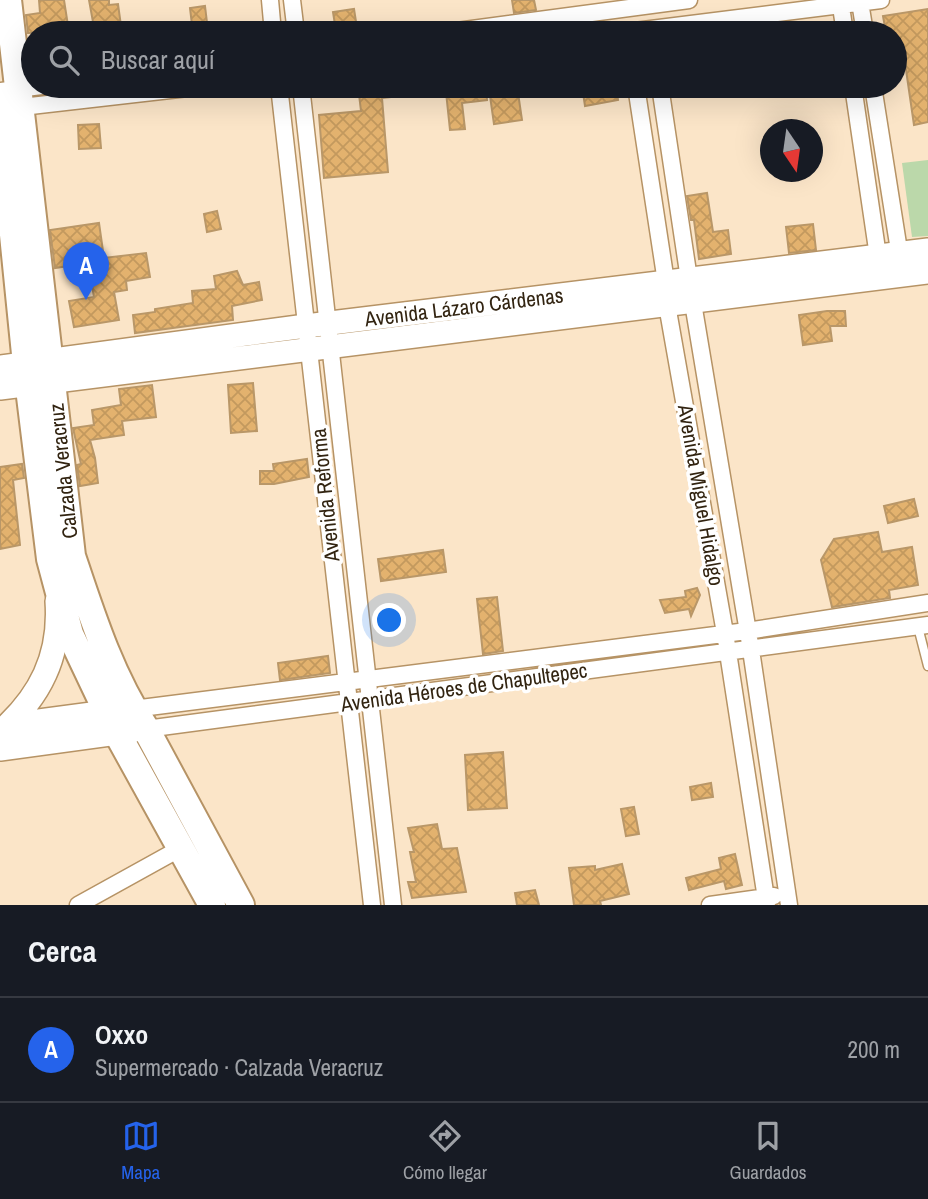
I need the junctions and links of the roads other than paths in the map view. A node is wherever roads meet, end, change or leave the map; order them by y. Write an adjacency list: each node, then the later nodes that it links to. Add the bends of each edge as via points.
1 (8, 0): 23 (main road, Calzada Veracruz)
2 (270, 0): 10 (street)
3 (292, 0): 11 (street)
4 (689, 0): 6 (street)
5 (881, 0): 8 (street)
6 (646, 2): 9 (street); 13 (street)
7 (841, 2): 8 (street); 14 (street); 15 (street)
8 (860, 2): 16 (street)
9 (622, 4): 12 (street)
10 (273, 21)
11 (295, 21)
12 (516, 21)
13 (650, 21)
14 (721, 21)
15 (843, 21)
16 (863, 21)
17 (281, 98): 30 (street, Avenida Reforma)
18 (303, 98): 30 (street, Avenida Reforma)
19 (638, 98): 29 (street, Avenida Miguel Hidalgo)
20 (662, 98): 28 (street, Avenida Miguel Hidalgo)
21 (855, 98): 26 (street)
22 (874, 98): 26 (street)
23 (12, 99): 24 (main road, Calzada Veracruz); 33 (main road, Calzada Veracruz)
24 (4, 186): 33 (main road, Calzada Veracruz)
25 (928, 250): 26 (main road, Avenida Lázaro Cárdenas)
26 (890, 266): 27 (main road, Avenida Lázaro Cárdenas); 28 (main road, Avenida Lázaro Cárdenas)
27 (928, 272)
28 (691, 290): 29 (main road, Avenida Lázaro Cárdenas); 38 (street, Avenida Miguel Hidalgo)
29 (667, 293): 30 (main road, Avenida Lázaro Cárdenas); 31 (main road, Avenida Lázaro Cárdenas); 39 (street, Avenida Miguel Hidalgo)
30 (317, 325): 31 (street, Avenida Reforma); 33 (main road, Avenida Lázaro Cárdenas)
31 (320, 348): 33 (main road, Avenida Lázaro Cárdenas); 43 (street, Avenida Reforma); 44 (street, Avenida Reforma)
32 (0, 367): 33 (main road, Avenida Lázaro Cárdenas)
33 (40, 373): 34 (main road, Avenida Lázaro Cárdenas); 35 (main road, Calzada Veracruz, via 50,559); 47 (main road, Calzada Veracruz, via 72,556 99,637)
34 (0, 388)
35 (56, 581): 48 (main road, Calzada Veracruz, via 70,634); 49 (main road, via 58,617 47,674)
36 (922, 604): 37 (street); 38 (street, Avenida Héroes de Chapultepec)
37 (923, 626): 40 (street, Avenida Héroes de Chapultepec); 42 (lane)
38 (747, 631): 39 (street, Avenida Héroes de Chapultepec); 40 (street, Avenida Miguel Hidalgo)
39 (725, 633): 41 (street, Avenida Miguel Hidalgo); 43 (street, Avenida Héroes de Chapultepec)
40 (751, 650): 41 (street, Avenida Héroes de Chapultepec); 51 (street, Avenida Miguel Hidalgo)
41 (728, 651): 45 (street, Avenida Héroes de Chapultepec); 52 (street, Avenida Miguel Hidalgo)
42 (928, 666)
43 (368, 681): 44 (street, Avenida Héroes de Chapultepec); 45 (street, Avenida Reforma)
44 (346, 682): 46 (street, Avenida Reforma); 47 (street, Avenida Héroes de Chapultepec)
45 (370, 698): 46 (street, Avenida Héroes de Chapultepec); 57 (street, Avenida Reforma)
46 (349, 702): 47 (street, Avenida Héroes de Chapultepec); 56 (street, Avenida Reforma)
47 (139, 719): 48 (main road, Avenida Héroes de Chapultepec); 55 (main road, Calzada Veracruz)
48 (111, 722): 49 (main road, Avenida Héroes de Chapultepec); 50 (main road, Calzada Veracruz)
49 (4, 740)
50 (181, 848): 53 (street); 54 (main road, Calzada Veracruz)
51 (788, 900): 52 (street)
52 (766, 901): 58 (street)
53 (78, 905)
54 (212, 905)
55 (240, 905)
56 (372, 905)
57 (393, 905)
58 (710, 905)

